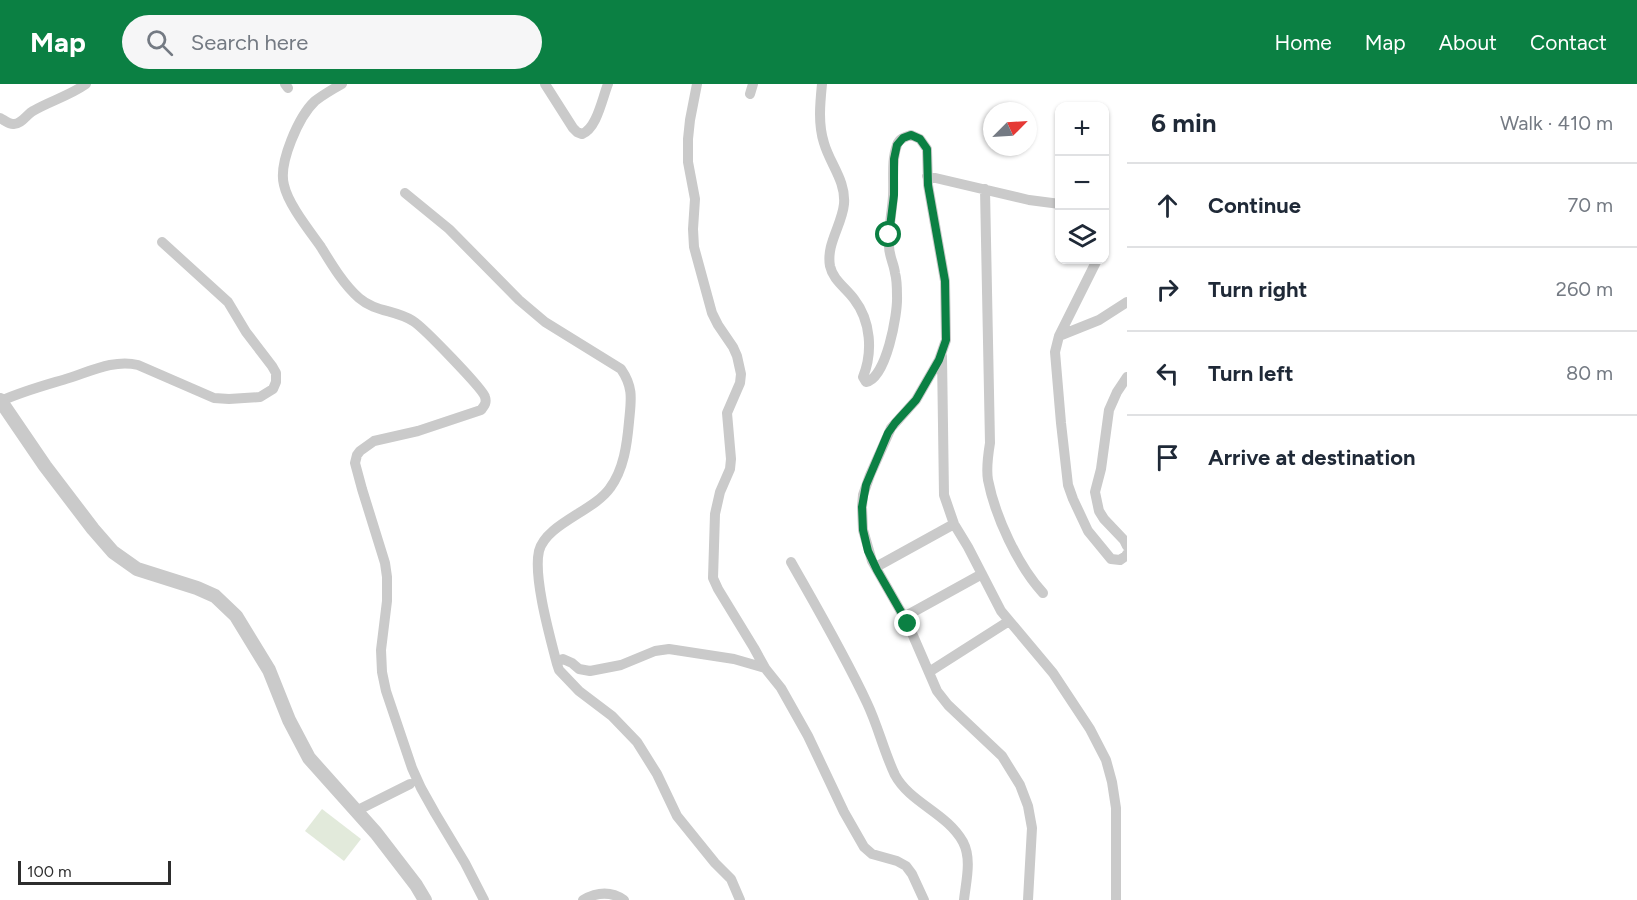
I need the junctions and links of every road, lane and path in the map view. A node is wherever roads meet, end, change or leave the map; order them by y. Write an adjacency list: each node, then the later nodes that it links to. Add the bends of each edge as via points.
1 (86, 84): 7 (street, via 28,113 17,124)
2 (342, 84): 34 (street, via 316,101 298,126 283,172 286,191 357,296 374,308 396,313 422,328 486,400 481,410 374,441 360,451 355,463 387,577 381,650 386,691 421,788)
3 (545, 84): 4 (street, via 573,128 582,134 593,124)
4 (608, 84)
5 (697, 84): 29 (street, via 688,139 695,199 694,247 712,313 737,356 741,374 727,413 731,459 715,514 712,573)
6 (822, 84): 8 (street, via 822,136 840,179 844,202 829,263 865,321 869,342 863,377 866,382 873,380 881,369 897,314 889,243 894,159 903,138 911,135 923,142)
7 (0, 118)
8 (927, 176): 9 (street); 16 (street, via 945,281 946,340)
9 (985, 189): 11 (street); 25 (street, via 988,479 1020,562)
10 (405, 193): 28 (street, via 449,229 545,322 621,369 632,392 621,468 610,489 557,527 538,553 539,582)
11 (1055, 203)
12 (162, 242): 18 (street, via 228,302 276,373 273,389 260,397 214,398 128,363 32,389)
13 (1095, 264): 15 (street)
14 (1127, 303): 15 (street, via 1099,320)
15 (1059, 336): 21 (street, via 1055,352 1072,499 1088,531 1111,559 1119,560)
16 (942, 353): 19 (street, via 944,495); 23 (street, via 916,400 891,428 866,485 863,530)
17 (1127, 377): 20 (street, via 1109,410 1095,492 1099,511)
18 (3, 408): 32 (street, via 113,552 137,570 215,596 236,616 269,670 309,758)
19 (954, 524): 23 (street); 24 (street)
20 (1127, 546)
21 (1127, 554)
22 (791, 562): 39 (street, via 867,704 896,775 963,841 968,862)
23 (876, 567): 26 (street)
24 (982, 574): 26 (street); 27 (street)
25 (1043, 593)
26 (904, 617): 30 (street)
27 (1009, 621): 30 (street); 41 (street, via 1053,673 1106,760 1116,808)
28 (557, 664): 29 (street, via 563,659 579,669 590,670 621,665 669,649); 37 (street, via 579,691 612,716 637,742 677,816 732,879)
29 (765, 668): 38 (street, via 808,735 864,847 872,854 906,866)
30 (929, 672): 40 (street, via 942,698 997,751 1020,785 1032,828)
31 (410, 784): 32 (street)
32 (356, 811): 33 (street)
33 (425, 900)
34 (483, 900)
35 (583, 900): 36 (street, via 604,893)
36 (624, 900)
37 (740, 900)
38 (924, 900)
39 (964, 900)
40 (1028, 900)
41 (1116, 900)

